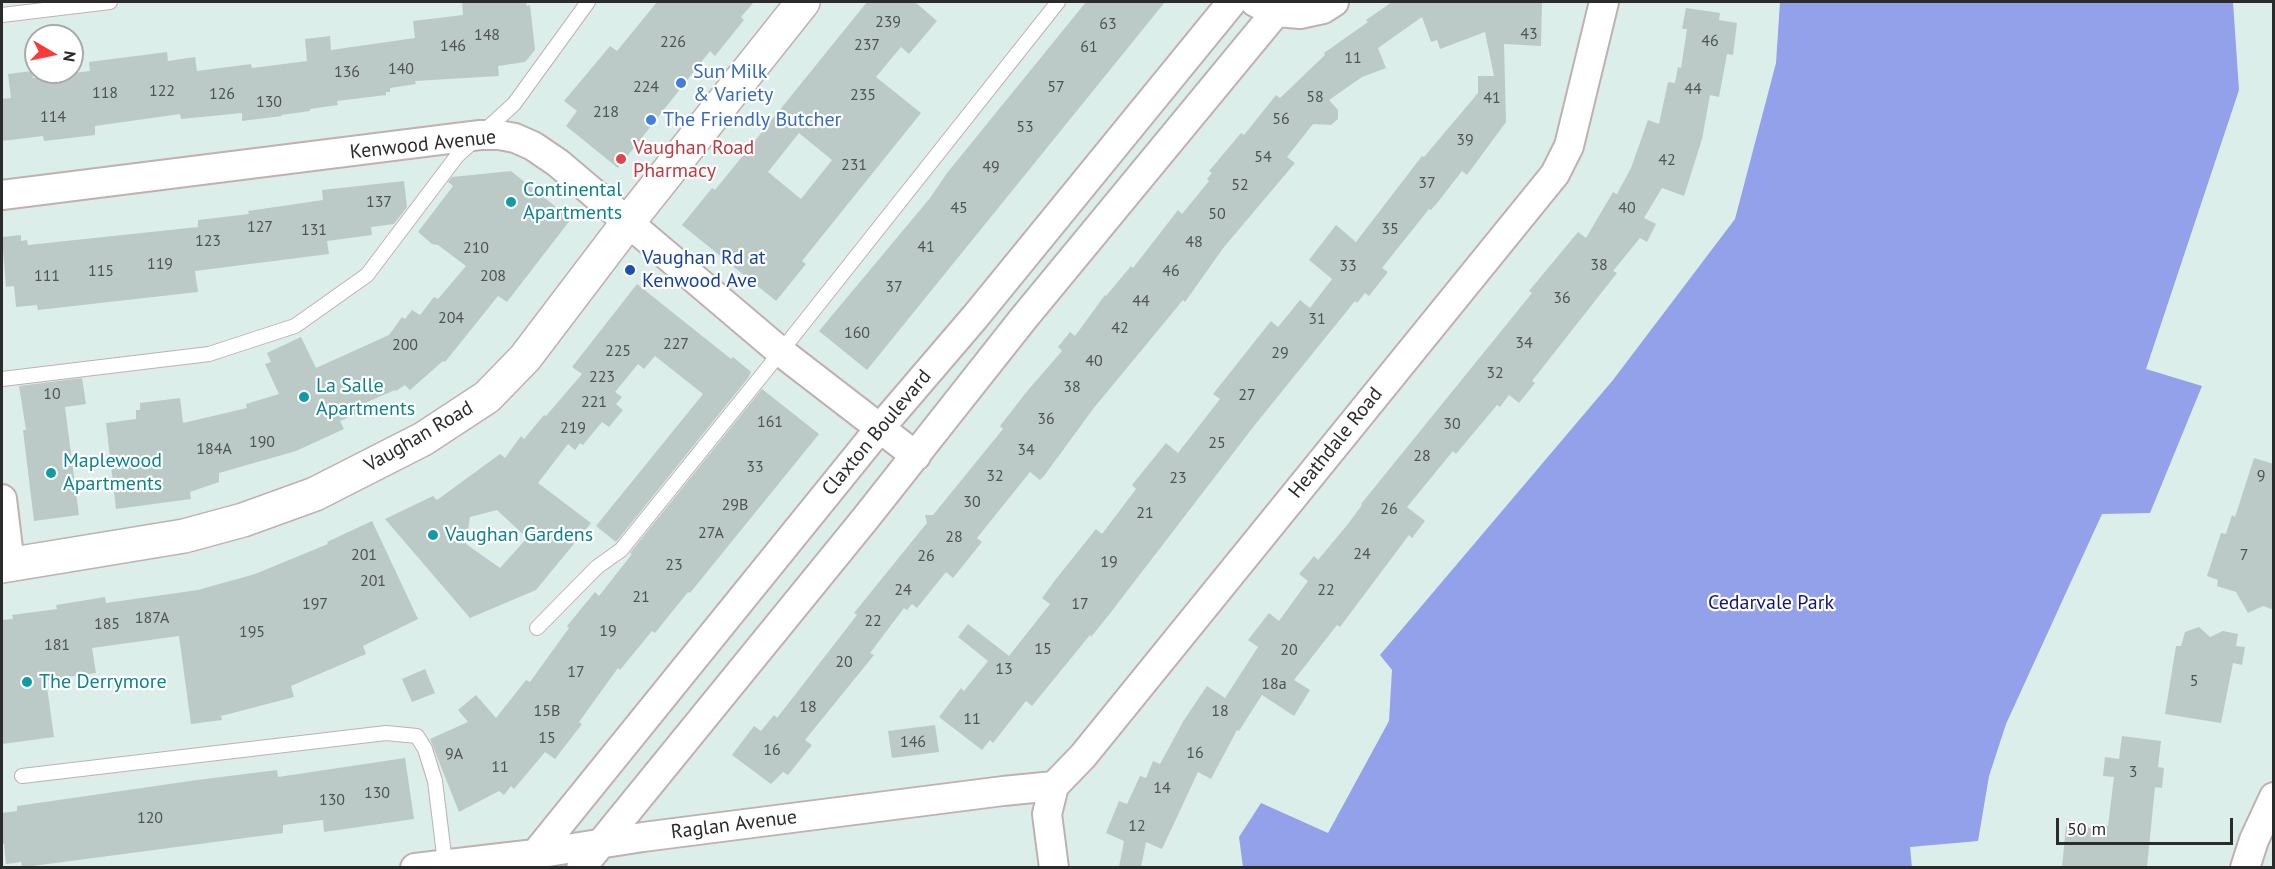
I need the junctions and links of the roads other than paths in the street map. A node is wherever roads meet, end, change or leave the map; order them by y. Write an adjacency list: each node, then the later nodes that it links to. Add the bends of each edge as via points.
1 (110, 2): 9 (lane)
2 (588, 2): 10 (lane, via 514,104)
3 (803, 2): 12 (street, Vaughan Road)
4 (1058, 2): 13 (lane)
5 (1232, 2): 15 (street, Claxton Boulevard)
6 (1334, 2): 8 (street, via 1300,14)
7 (1604, 2): 21 (street, Heathdale Road, via 1569,146 1555,174 1090,747)
8 (1266, 7): 16 (street)
9 (2, 15)
10 (480, 135): 11 (street, Kenwood Avenue); 12 (street, Kenwood Avenue, via 515,138 533,146); 14 (lane, via 457,156 367,275 295,326 209,354)
11 (2, 195)
12 (629, 221): 13 (street, Kenwood Avenue); 18 (street, Vaughan Road, via 525,358 487,397 423,439 315,494 243,520 184,536)
13 (781, 352): 15 (street, Kenwood Avenue); 19 (lane, via 621,550 597,567)
14 (2, 379)
15 (880, 428): 16 (street, Kenwood Avenue); 24 (street, Claxton Boulevard)
16 (916, 456): 23 (street)
17 (2, 499): 18 (street)
18 (6, 565)
19 (537, 628)
20 (22, 776): 25 (lane, via 386,733 417,736 435,782)
21 (1054, 786): 23 (street, Raglan Avenue); 28 (street, Heathdale Road, via 1047,814)
22 (2274, 797): 29 (street)
23 (598, 845): 24 (street, Raglan Avenue); 27 (street)
24 (530, 861): 25 (street, Raglan Avenue)
25 (445, 863): 26 (street, Raglan Avenue)
26 (415, 867)
27 (581, 867)
28 (1054, 867)
29 (2245, 867)

